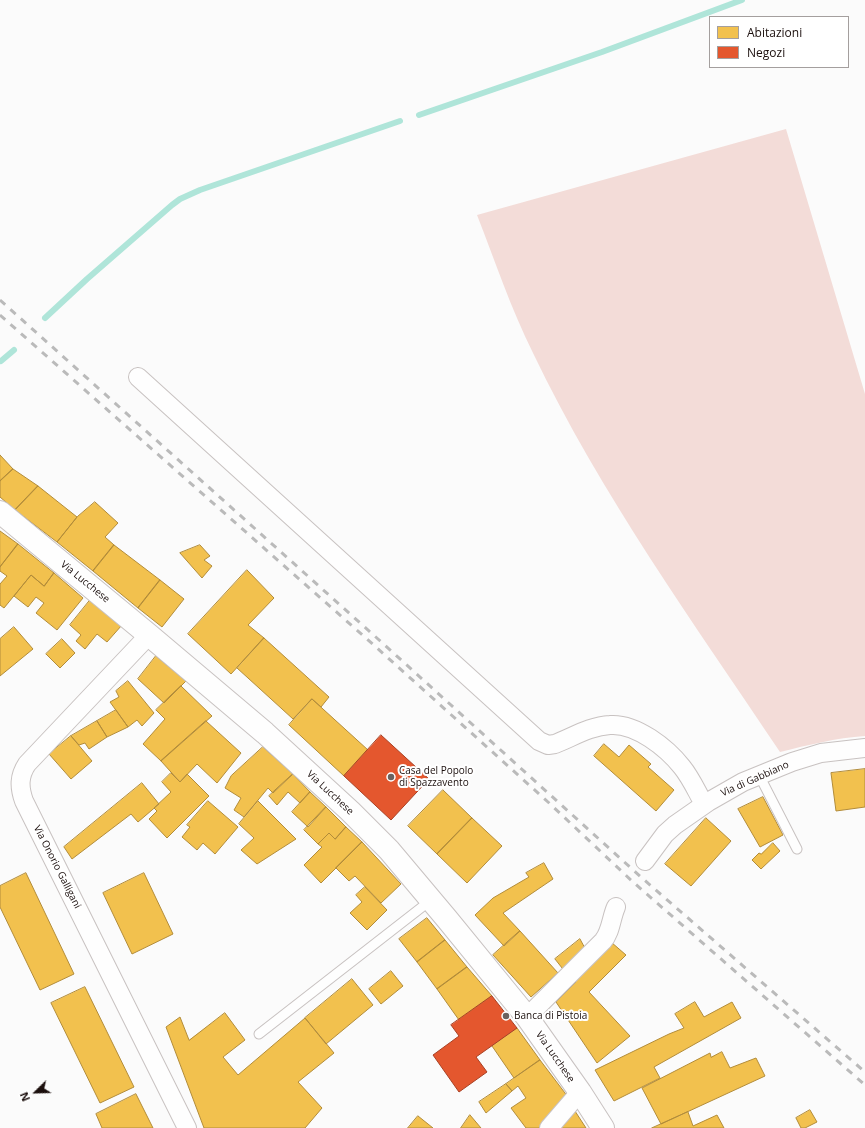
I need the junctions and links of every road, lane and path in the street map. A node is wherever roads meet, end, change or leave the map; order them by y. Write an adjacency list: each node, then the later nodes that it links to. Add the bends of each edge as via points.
1 (138, 377): 6 (street, via 539,741 548,745 555,744 597,727 627,726 646,736 674,758 689,777)
2 (0, 512): 3 (street, Via Lucchese)
3 (149, 634): 9 (street, Via Lucchese, via 265,733 350,811 389,850); 14 (street, Via Onorio Galligani, via 26,764 21,775 20,789)
4 (865, 748): 5 (street, Via di Gabbiano, via 820,753)
5 (759, 775): 6 (street, Via di Gabbiano); 7 (lane)
6 (704, 804): 8 (street, Via di Gabbiano, via 670,828)
7 (797, 849)
8 (645, 861)
9 (432, 900): 11 (street, Via Lucchese); 12 (lane)
10 (616, 906): 11 (street, via 603,942)
11 (527, 1017): 13 (street, Via Lucchese)
12 (259, 1034)
13 (580, 1092): 15 (street); 16 (street, Via Lucchese)
14 (187, 1128)
15 (549, 1128)
16 (603, 1128)

